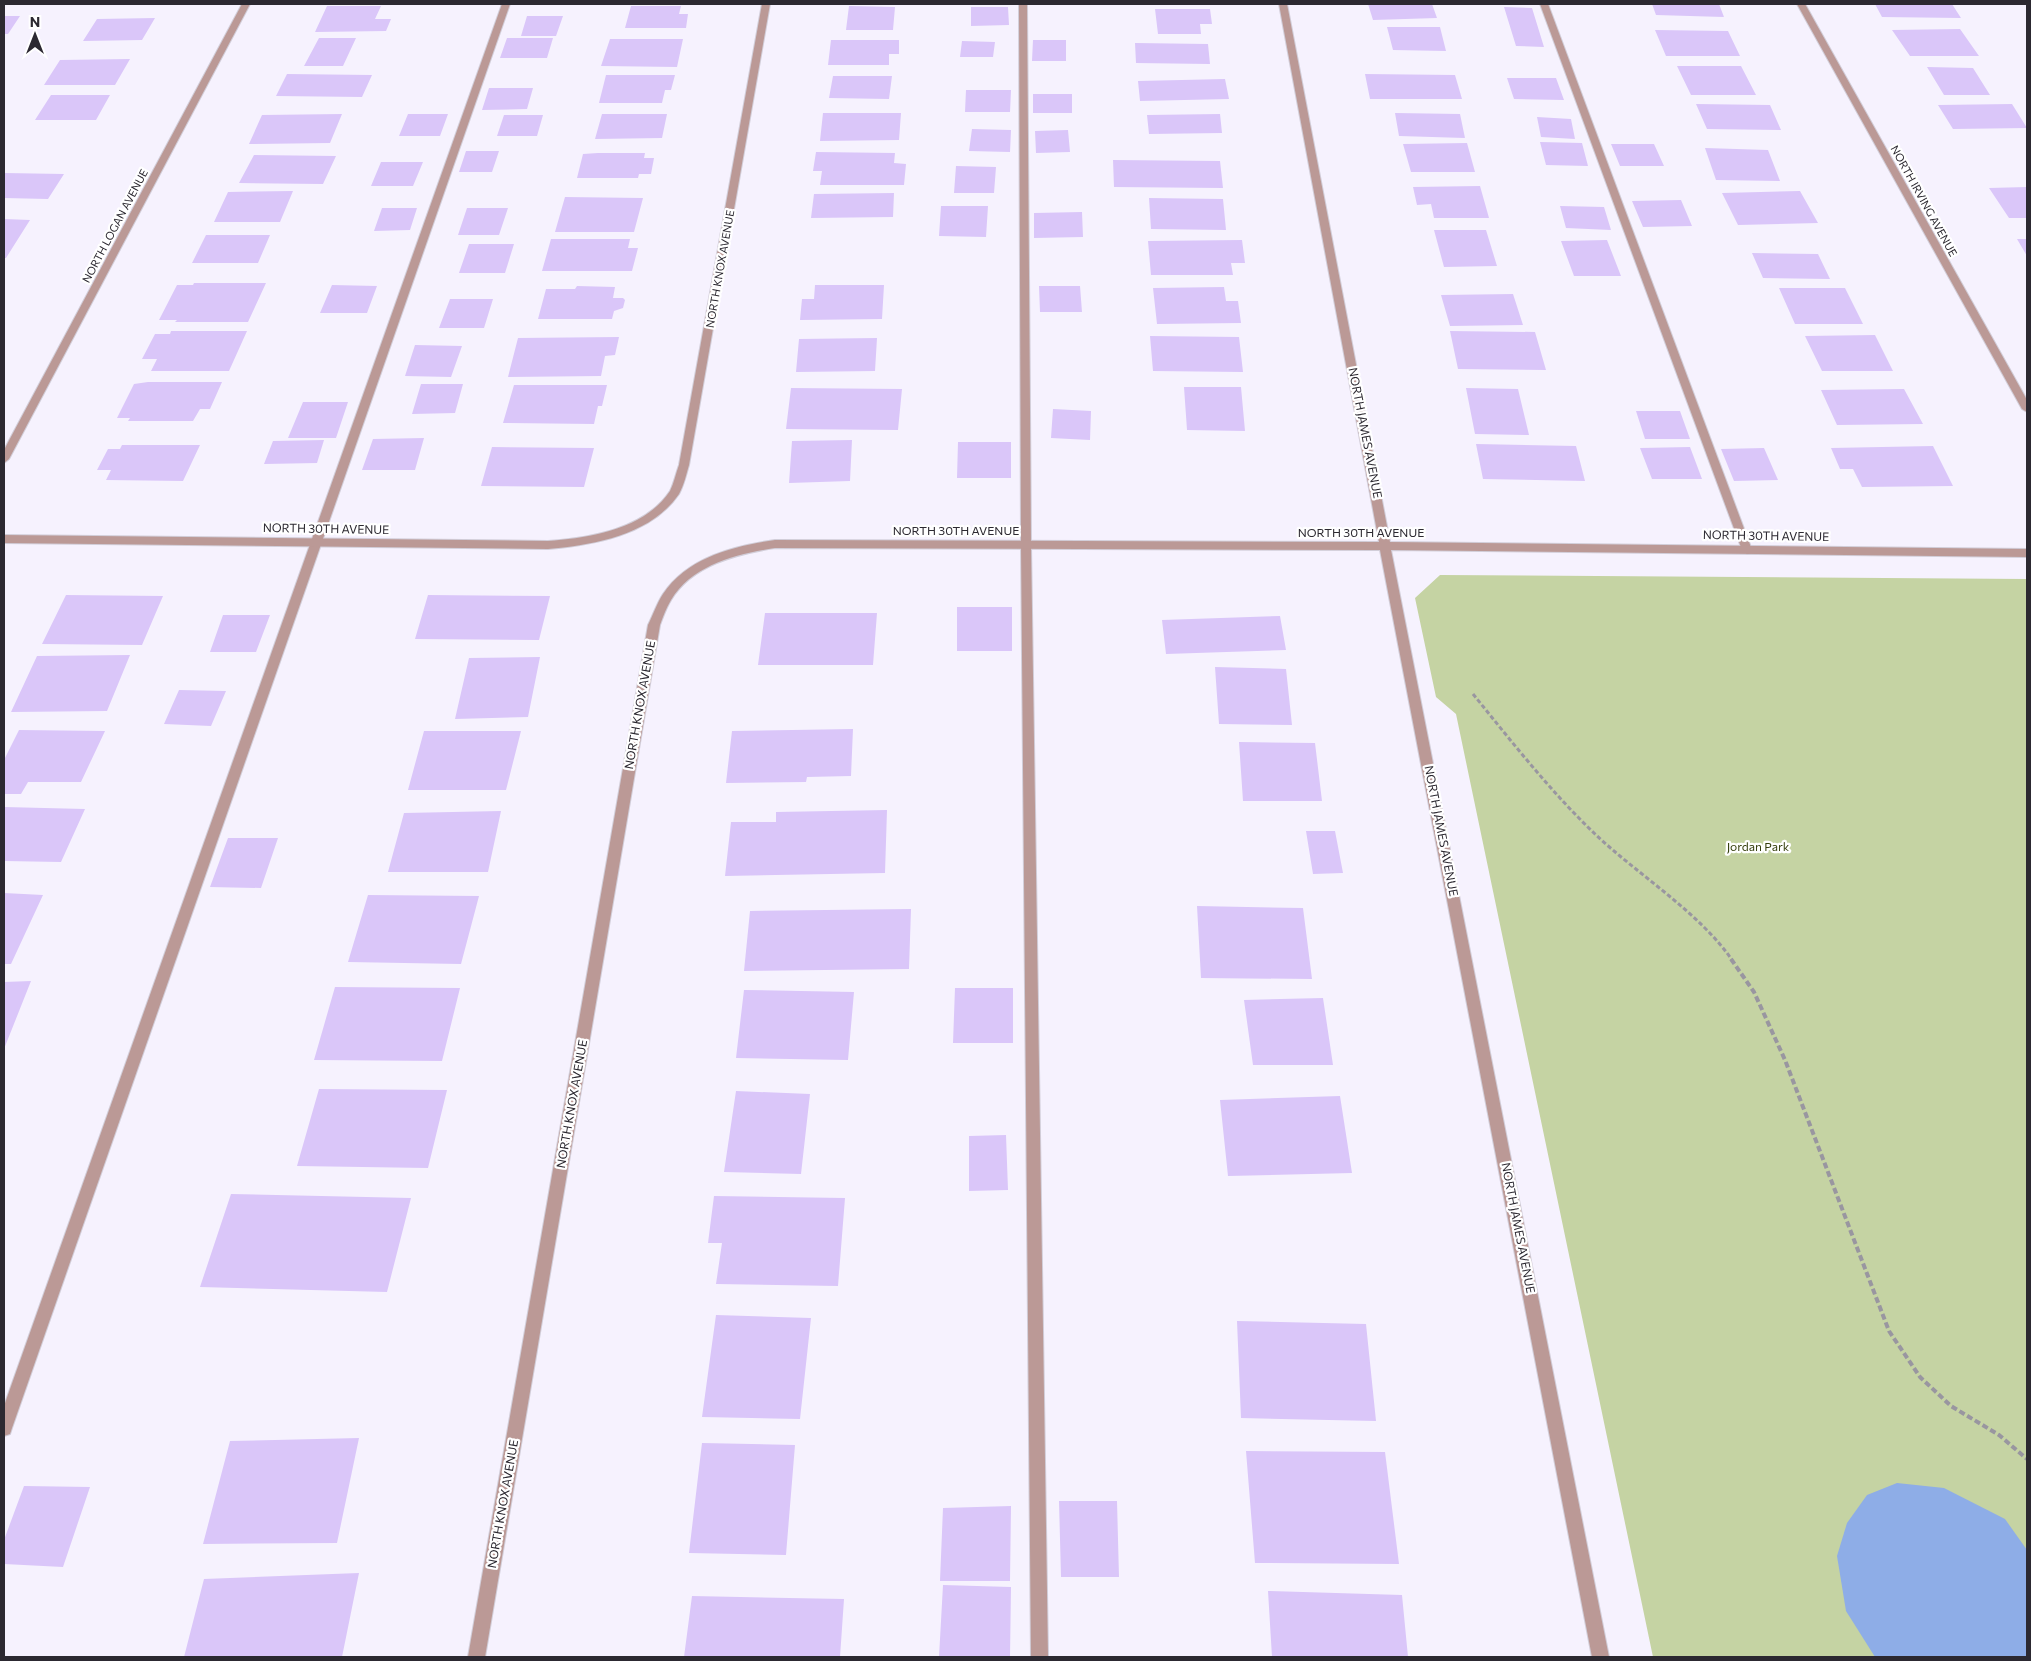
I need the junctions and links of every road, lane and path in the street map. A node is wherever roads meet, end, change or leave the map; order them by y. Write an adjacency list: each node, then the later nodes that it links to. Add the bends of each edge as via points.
1 (246, 4): 9 (street, NORTH LOGAN AVENUE)
2 (506, 4): 12 (street)
3 (766, 4): 10 (street, NORTH KNOX AVENUE, via 684,465 674,492)
4 (1023, 4): 13 (street)
5 (1283, 4): 14 (street, NORTH JAMES AVENUE)
6 (1544, 4): 15 (street)
7 (1801, 4): 8 (street, NORTH IRVING AVENUE)
8 (2027, 409)
9 (4, 459)
10 (643, 520): 12 (street, NORTH 30TH AVENUE, via 617,532 571,544)
11 (4, 539): 12 (street, NORTH 30TH AVENUE)
12 (315, 543): 19 (street)
13 (1026, 545): 14 (street, NORTH 30TH AVENUE); 17 (street, NORTH 30TH AVENUE, via 775,544 751,547); 22 (street)
14 (1386, 546): 15 (street, NORTH 30TH AVENUE); 23 (street, NORTH JAMES AVENUE)
15 (1748, 550): 16 (street, NORTH 30TH AVENUE)
16 (2027, 552)
17 (698, 568): 21 (street, NORTH KNOX AVENUE, via 667,596 654,625)
18 (1473, 694): 20 (path, via 1595,834 1692,917 1728,954 1754,992 1785,1060 1889,1331 1920,1377 1951,1406 1999,1435)
19 (4, 1428)
20 (2027, 1459)
21 (476, 1657)
22 (1040, 1657)
23 (1601, 1657)

